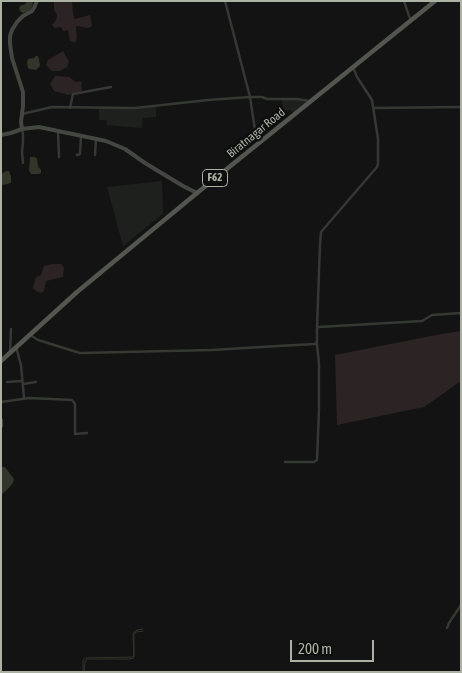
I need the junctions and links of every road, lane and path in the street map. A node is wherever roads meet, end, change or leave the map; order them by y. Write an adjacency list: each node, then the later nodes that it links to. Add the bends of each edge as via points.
1 (37, 1): 13 (street, via 34,8 17,22 10,36 12,58 23,92)
2 (225, 1): 8 (street)
3 (404, 1): 5 (street)
4 (434, 1): 5 (main road, Biratnagar Road / F62)
5 (411, 20): 6 (main road, Biratnagar Road / F62)
6 (353, 67): 9 (main road, Biratnagar Road / F62); 12 (street)
7 (111, 87): 11 (street, via 73,94)
8 (250, 97): 9 (street); 11 (street, via 144,107); 19 (street)
9 (310, 102): 19 (main road, Biratnagar Road / F62)
10 (461, 107): 12 (street)
11 (70, 108): 13 (street, via 48,108)
12 (374, 108): 26 (street, via 377,167 320,235)
13 (22, 114): 14 (street)
14 (22, 129): 15 (street, via 40,127); 16 (street); 23 (street)
15 (58, 131): 17 (street); 22 (street)
16 (1, 134)
17 (81, 136): 18 (street); 20 (street, via 80,154)
18 (96, 139): 21 (street); 24 (street, via 125,149)
19 (259, 143): 24 (main road, Biratnagar Road / F62)
20 (77, 155)
21 (95, 155)
22 (58, 157)
23 (23, 163)
24 (197, 193): 28 (main road, Biratnagar Road / F62)
25 (461, 313): 26 (street, via 432,315 422,321)
26 (317, 328): 29 (street)
27 (11, 329): 31 (street)
28 (30, 335): 29 (street, via 80,353 313,345); 30 (main road, Biratnagar Road / F62)
29 (317, 342): 41 (street, via 317,460)
30 (16, 347): 31 (main road, Biratnagar Road / F62); 34 (street)
31 (10, 353): 32 (main road, Biratnagar Road / F62)
32 (1, 361)
33 (7, 382): 34 (street)
34 (22, 382): 35 (street); 36 (street)
35 (36, 382)
36 (24, 398): 37 (street); 40 (street, via 72,400 75,404 75,434)
37 (1, 402)
38 (1, 420): 39 (street)
39 (1, 426)
40 (87, 433)
41 (286, 462)
42 (461, 605): 43 (street)
43 (447, 628)

